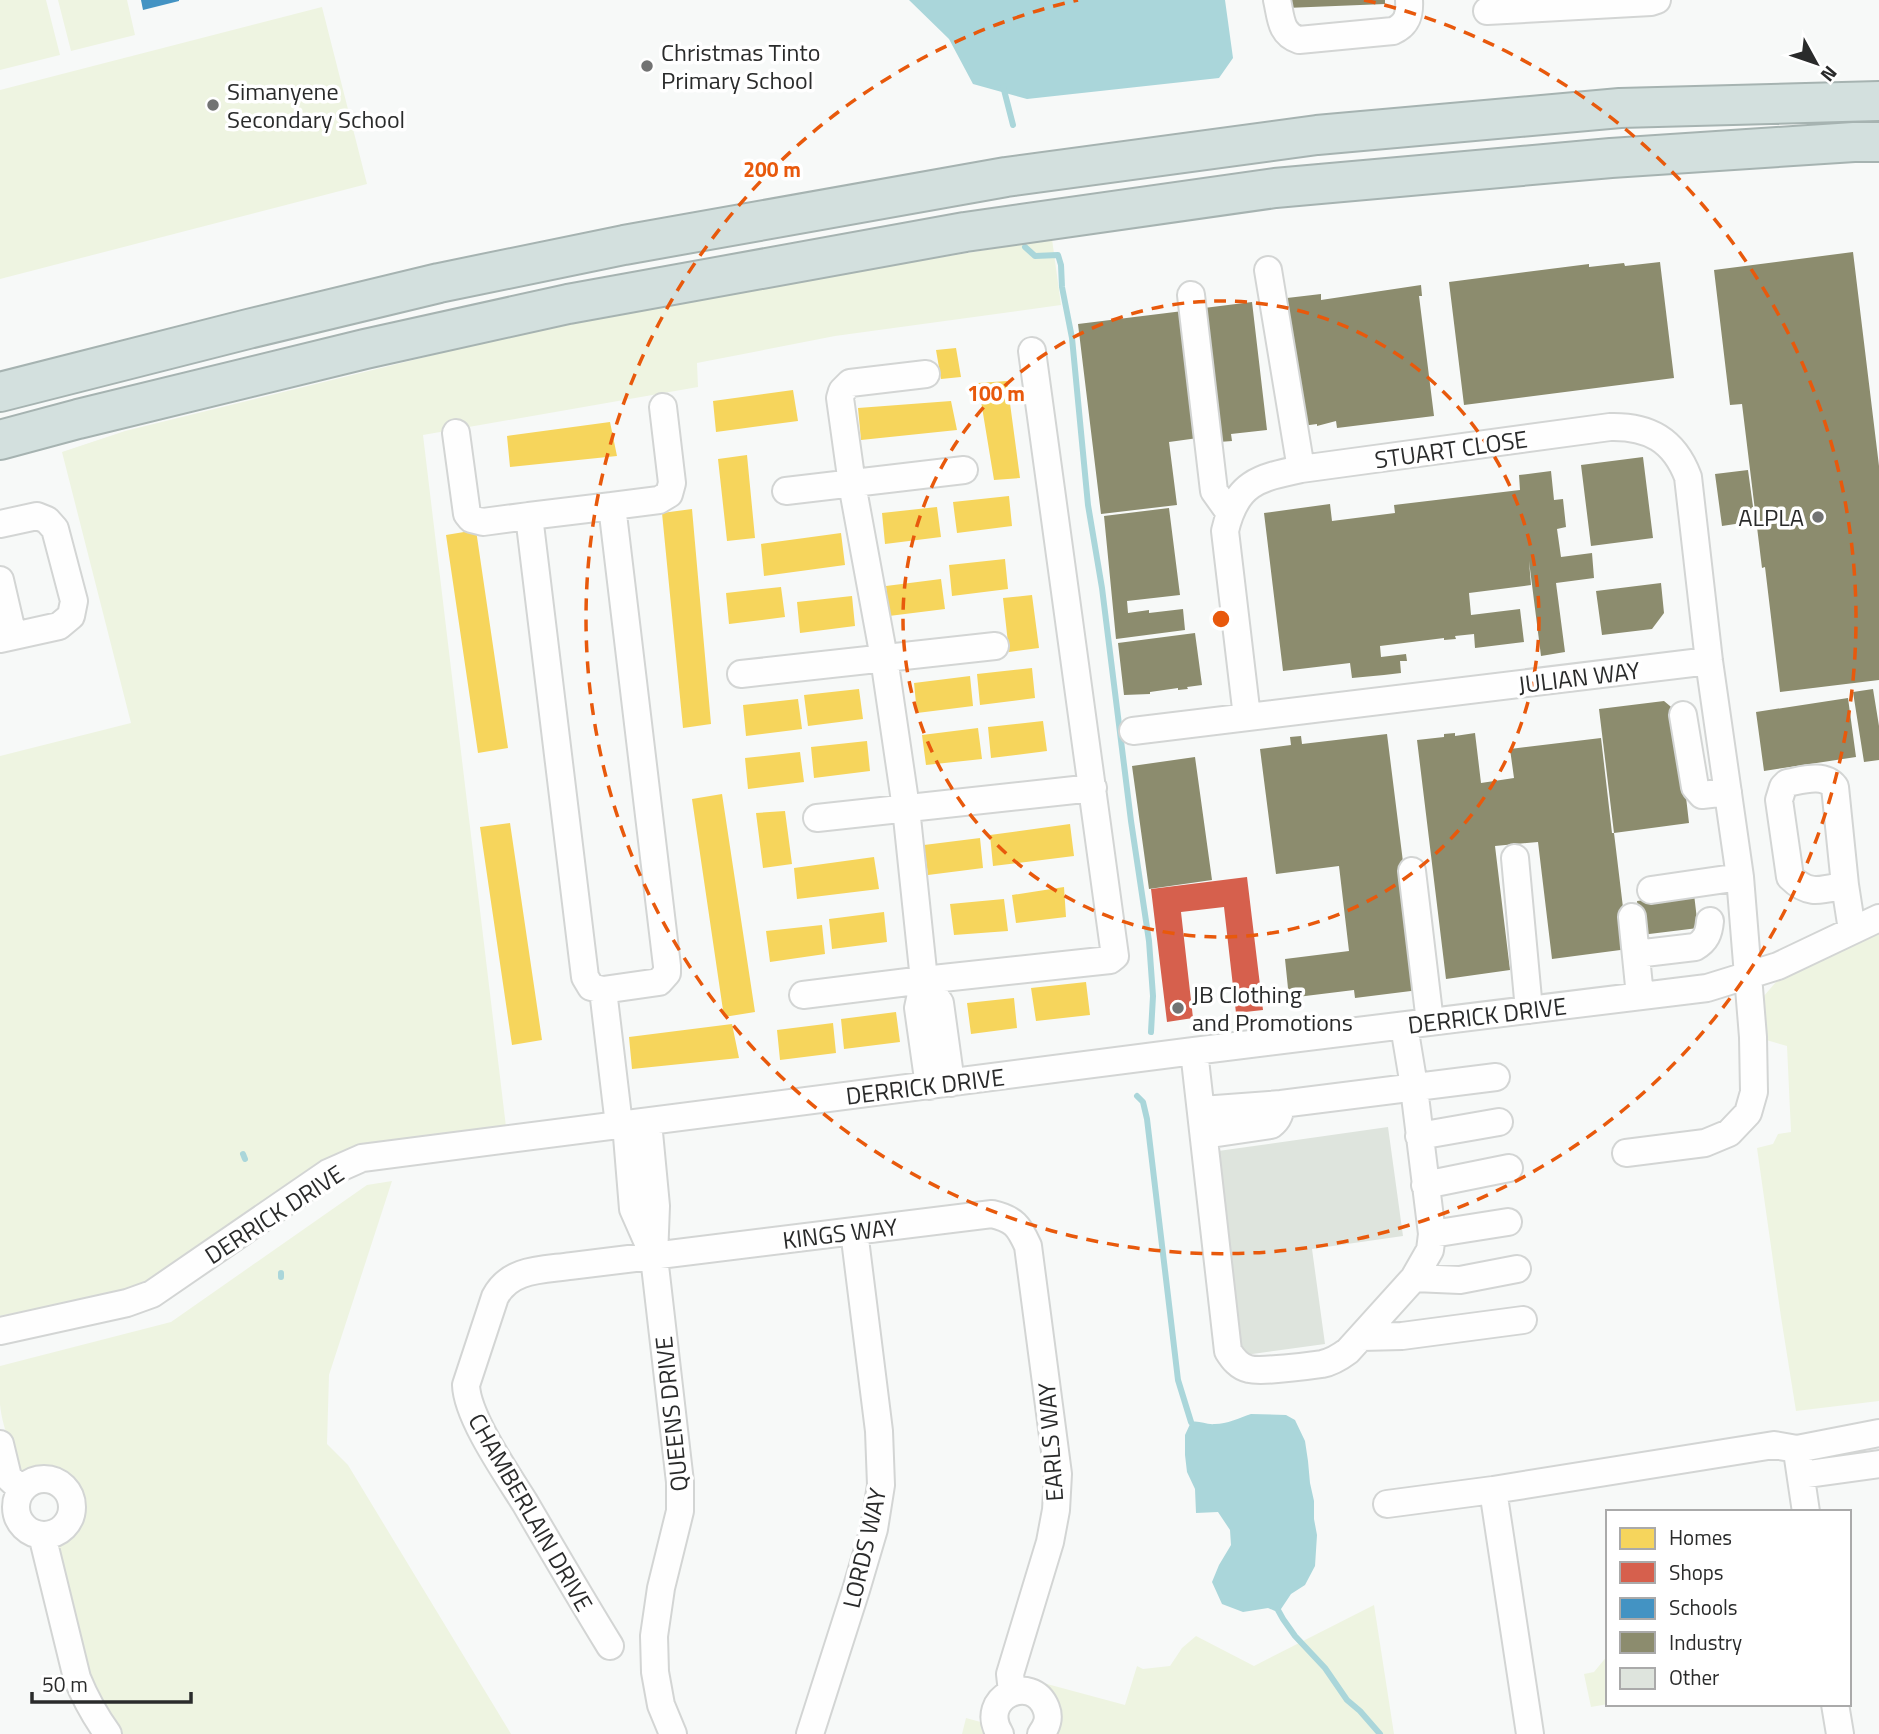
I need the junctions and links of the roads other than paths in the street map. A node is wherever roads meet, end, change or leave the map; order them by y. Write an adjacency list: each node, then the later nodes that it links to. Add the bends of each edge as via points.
1 (1277, 0): 2 (street, via 1285,31 1299,40 1393,31 1407,19)
2 (1409, 0)
3 (1657, 0): 4 (street)
4 (1487, 11)
5 (1879, 101): 11 (highway, via 1620,108 1317,135 1006,177 638,242 439,283)
6 (1879, 142): 14 (highway, via 1611,158 1275,188 965,232 541,310)
7 (1268, 270): 15 (street)
8 (1191, 295): 20 (street, via 1214,492)
9 (1032, 351): 32 (street)
10 (926, 374): 17 (street, via 850,383 842,391)
11 (0, 391)
12 (663, 407): 19 (street, via 672,483 669,494 659,500)
13 (456, 433): 21 (street, via 471,519 483,522)
14 (0, 440)
15 (1301, 469): 20 (street, STUART CLOSE, via 1254,483); 27 (street, STUART CLOSE, via 1610,427 1655,435 1676,453 1688,477)
16 (964, 470): 17 (street)
17 (852, 484): 18 (street); 26 (street)
18 (786, 491)
19 (612, 506): 21 (street); 48 (street, via 667,972 659,982)
20 (1229, 512): 30 (street, via 1225,530)
21 (529, 516): 48 (street, via 585,977 591,987)
22 (0, 524): 24 (street, via 37,516 47,520 55,529 74,601 71,616 59,626)
23 (0, 580): 24 (street)
24 (7, 638)
25 (995, 646): 26 (street)
26 (884, 658): 28 (street); 34 (street)
27 (1709, 660): 30 (street, JULIAN WAY); 33 (street)
28 (741, 674)
29 (1684, 715): 33 (street, via 1695,788 1702,795)
30 (1247, 717): 31 (street, JULIAN WAY)
31 (1133, 731)
32 (1093, 788): 34 (street); 47 (street, via 1114,958)
33 (1728, 792): 38 (street)
34 (906, 807): 35 (street); 47 (street)
35 (817, 818)
36 (1515, 858): 51 (street)
37 (1412, 871): 52 (street)
38 (1740, 877): 40 (street); 46 (street)
39 (1845, 885): 44 (street)
40 (1651, 890)
41 (1632, 916): 45 (street)
42 (1879, 918): 44 (street, DERRICK DRIVE)
43 (1710, 921): 45 (street, via 1707,936 1695,947)
44 (1853, 930): 46 (street, DERRICK DRIVE)
45 (1636, 954): 50 (street)
46 (1749, 975): 50 (street, DERRICK DRIVE, via 1707,988); 62 (street, via 1754,1092 1748,1113 1728,1133 1705,1143)
47 (924, 980): 49 (street); 56 (street, via 918,1008)
48 (603, 990): 60 (street, QUEENS DRIVE)
49 (803, 995)
50 (1640, 996): 51 (street, DERRICK DRIVE)
51 (1529, 1010): 52 (street, DERRICK DRIVE)
52 (1430, 1022): 53 (street, DERRICK DRIVE)
53 (1404, 1026): 54 (street, DERRICK DRIVE); 57 (street)
54 (1194, 1051): 56 (street, DERRICK DRIVE); 58 (street)
55 (1496, 1077): 57 (street)
56 (940, 1084): 60 (street, DERRICK DRIVE)
57 (1414, 1089): 58 (street, via 1281,1104 1271,1125); 61 (street)
58 (1203, 1122): 74 (street, via 1228,1351 1235,1361 1256,1370 1324,1363 1348,1351)
59 (1499, 1122): 61 (street)
60 (631, 1124): 69 (street, QUEENS DRIVE, via 633,1209); 73 (street, DERRICK DRIVE, via 362,1158 328,1173 152,1294)
61 (1419, 1136): 64 (street)
62 (1626, 1153)
63 (1509, 1168): 64 (street)
64 (1425, 1185): 68 (street)
65 (1508, 1222): 68 (street)
66 (1020, 1230): 67 (street, KINGS WAY, via 1012,1221 992,1214); 85 (street, EARLS WAY, via 1031,1259 1058,1474 1050,1542 1010,1674)
67 (854, 1231): 69 (street, KINGS WAY); 89 (street, LORDS WAY, via 879,1431 881,1485 874,1529)
68 (1432, 1234): 71 (street, via 1430,1250)
69 (654, 1257): 84 (street, CHAMBERLAIN DRIVE, via 517,1274 495,1297 466,1385 471,1412); 88 (street, QUEENS DRIVE, via 680,1482 680,1511 654,1636 661,1705)
70 (1517, 1269): 71 (street, via 1460,1280)
71 (1414, 1278): 74 (street)
72 (1523, 1320): 74 (street, via 1402,1336)
73 (0, 1331)
74 (1361, 1336)
75 (1879, 1433): 77 (street)
76 (0, 1444): 79 (street, via 8,1477)
77 (1799, 1462): 78 (street); 80 (street, via 1774,1445); 82 (street)
78 (1879, 1464)
79 (22, 1490): 83 (street, via 17,1500 19,1520 33,1533); 83 (street, via 41,1479 62,1485 69,1494 70,1518 61,1529)
80 (1493, 1490): 81 (street); 92 (street)
81 (1387, 1504)
82 (1806, 1510)
83 (43, 1535): 87 (street, via 77,1678)
84 (610, 1646)
85 (1012, 1692): 90 (street, via 996,1707); 91 (street, via 1033,1693 1045,1705 1047,1723)
86 (1835, 1706): 93 (street)
87 (108, 1734)
88 (673, 1734)
89 (810, 1734)
90 (1000, 1734)
91 (1041, 1734)
92 (1530, 1734)
93 (1840, 1734)

